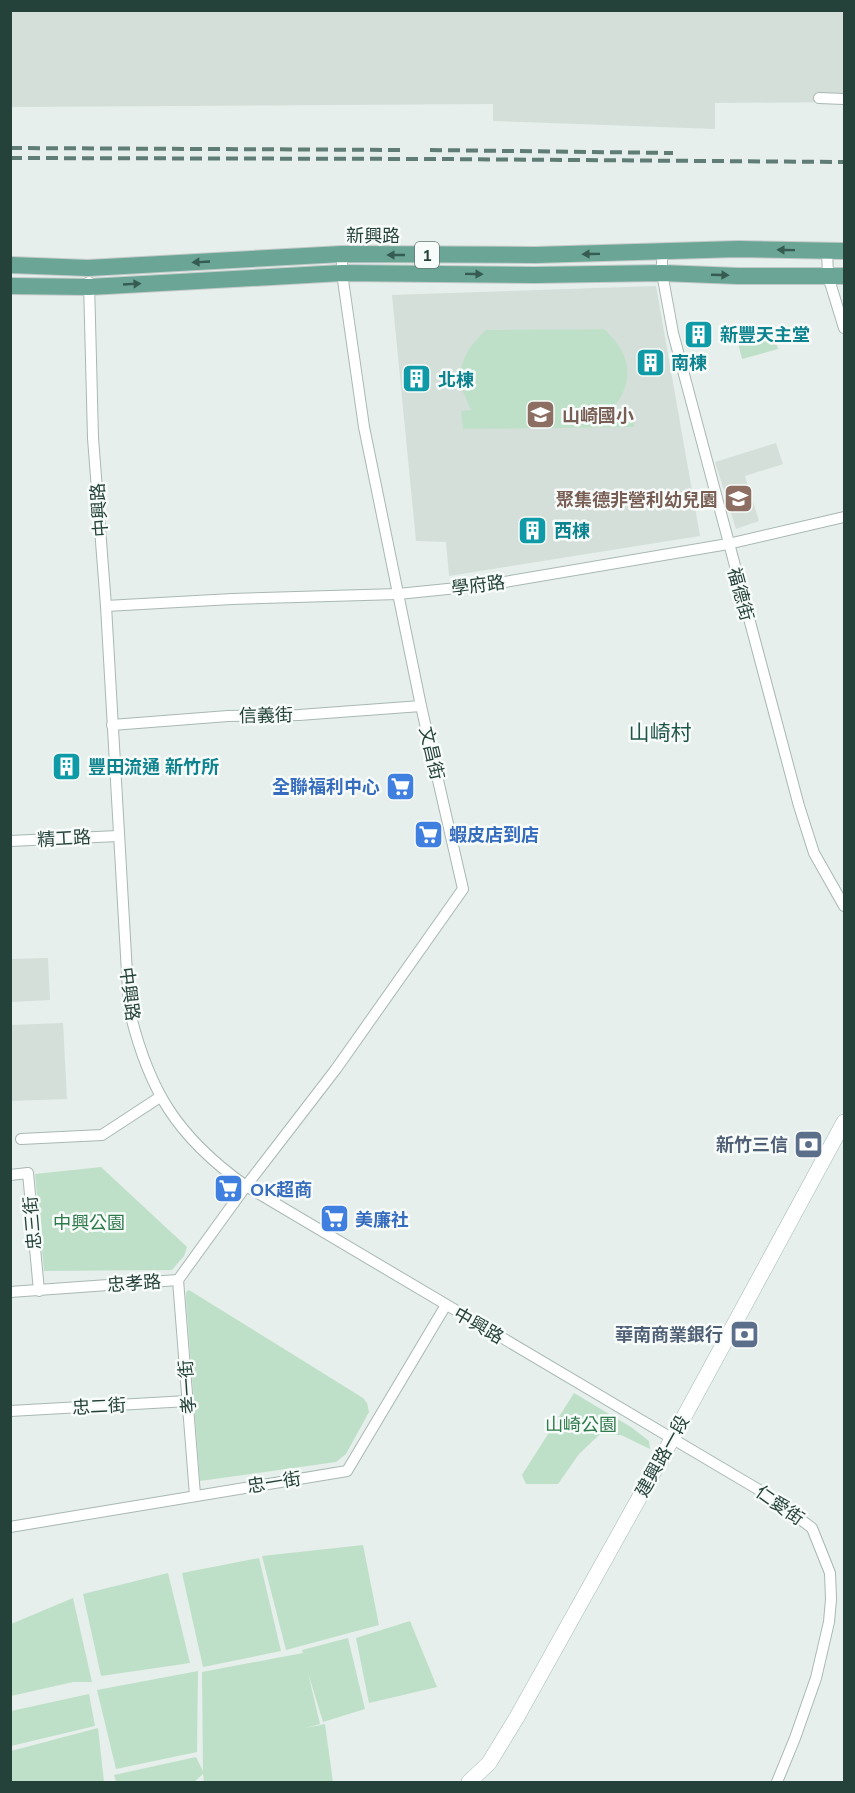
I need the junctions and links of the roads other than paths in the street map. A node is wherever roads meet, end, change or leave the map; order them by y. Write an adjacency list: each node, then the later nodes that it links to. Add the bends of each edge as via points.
1 (819, 98): 2 (street)
2 (844, 99)
3 (827, 250): 4 (main road, 新興路 / 1); 5 (main road, 新興路 / 1, one-way to 5); 11 (street)
4 (844, 251)
5 (662, 252): 6 (main road, 新興路 / 1, one-way to 6); 10 (street, 福德街)
6 (342, 254): 8 (main road, 新興路 / 1, one-way to 8); 9 (street, 文昌街)
7 (10, 265): 8 (main road, 新興路 / 1)
8 (88, 268): 13 (street, 中興路)
9 (342, 273): 10 (main road, 1, one-way to 10); 13 (main road, 1, one-way to 9); 17 (street, 文昌街, via 364,427)
10 (662, 273): 11 (main road, 1, one-way to 11); 16 (street, 福德街, via 673,333)
11 (836, 276): 14 (street)
12 (10, 286): 13 (main road, 1)
13 (89, 287): 18 (street, 中興路, via 93,438)
14 (844, 328)
15 (844, 517): 16 (street, 學府路)
16 (728, 544): 17 (street, 學府路, via 487,585); 23 (street, 福德街, via 814,853)
17 (398, 594): 18 (street, 學府路); 19 (street, 文昌街)
18 (106, 606): 20 (street, 中興路)
19 (421, 706): 20 (street, 信義街); 28 (street, 文昌街, via 463,889 336,1069)
20 (112, 725): 21 (street, 中興路)
21 (118, 836): 22 (street, 精工路); 24 (street, 中興路, via 129,1008 142,1055)
22 (10, 841)
23 (844, 906)
24 (160, 1096): 26 (street, via 102,1135); 28 (street, 中興路, via 193,1142)
25 (844, 1122): 35 (street, 建興路一段)
26 (21, 1139)
27 (10, 1175): 30 (street, 忠三街, via 28,1173)
28 (246, 1186): 29 (street, 忠孝路); 32 (street, 中興路)
29 (178, 1280): 30 (street, 忠孝路); 33 (street, 孝一街)
30 (39, 1290): 31 (street, 忠孝路)
31 (10, 1292)
32 (446, 1305): 35 (street, 中興路); 36 (street, 忠一街, via 347,1471)
33 (188, 1401): 34 (street, 忠二街); 36 (street, 孝一街)
34 (10, 1411)
35 (672, 1439): 38 (street, 建興路一段, via 517,1717 489,1762); 39 (street, 仁愛街, via 771,1497 812,1528 830,1573 829,1622 816,1678)
36 (195, 1495): 37 (street, 忠一街)
37 (10, 1527)
38 (469, 1782)
39 (777, 1782)

